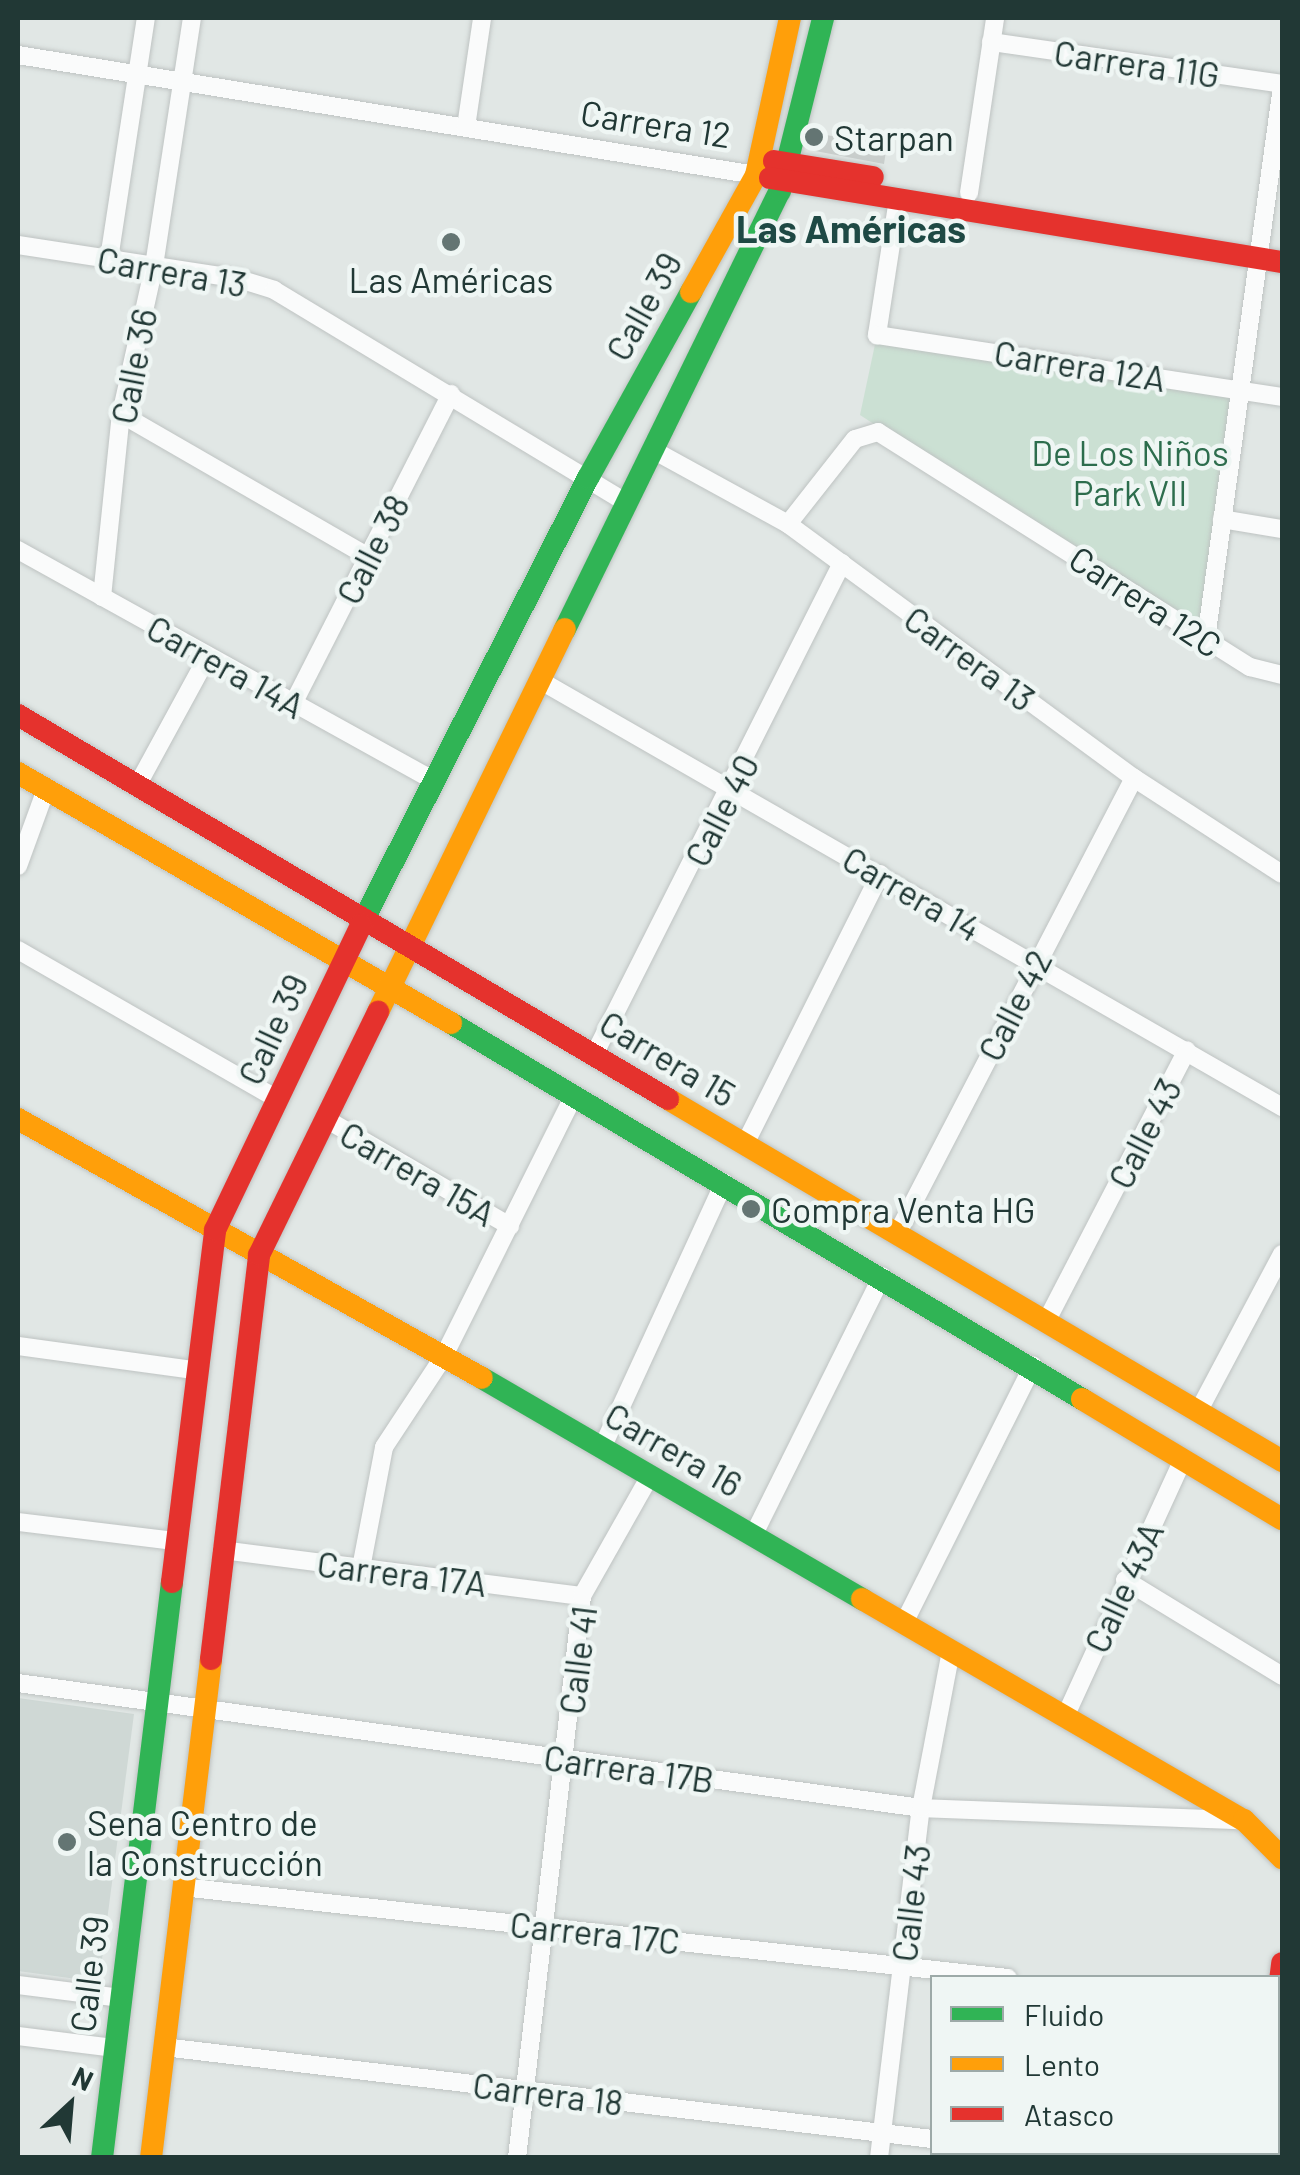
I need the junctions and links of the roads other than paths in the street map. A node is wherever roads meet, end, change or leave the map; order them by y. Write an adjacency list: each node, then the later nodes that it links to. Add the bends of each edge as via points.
1 (146, 18): 9 (street, Calle 36)
2 (192, 18): 10 (street, Calle 36)
3 (482, 18): 12 (street)
4 (785, 18): 13 (street, Calle 39)
5 (824, 18): 14 (street, Calle 39)
6 (995, 18): 7 (street)
7 (992, 42): 11 (street, Carrera 11G); 15 (street)
8 (18, 55): 9 (street, Carrera 12)
9 (138, 74): 10 (street, Carrera 12); 19 (street, Calle 36)
10 (182, 82): 12 (street, Carrera 12); 21 (street, Calle 36)
11 (1282, 86): 18 (street)
12 (466, 128): 13 (street, Carrera 12)
13 (759, 167): 14 (street, Carrera 12); 27 (street, Calle 39)
14 (786, 172): 15 (street, Carrera 12); 16 (street, Carrera 12); 26 (street, Calle 39)
15 (969, 193): 18 (street, Carrera 12)
16 (898, 199): 18 (street, Carrera 12); 22 (street, Carrera 12A, via 877,334)
17 (18, 246): 19 (street, Carrera 13)
18 (1267, 248): 20 (street, Carrera 12); 22 (street)
19 (109, 259): 21 (street, Carrera 13)
20 (1282, 262)
21 (154, 266): 23 (street, Carrera 13, via 274,290); 25 (street, Calle 36)
22 (1240, 390): 24 (street, Carrera 12A); 29 (street)
23 (451, 394): 27 (street, Carrera 13); 33 (street, Calle 38)
24 (1282, 396)
25 (121, 414): 33 (street); 35 (street, Calle 36)
26 (653, 450): 28 (street, Calle 39); 30 (street, Carrera 13)
27 (588, 478): 28 (street, Carrera 13); 44 (street, Calle 39)
28 (627, 503): 39 (street, Calle 39)
29 (1222, 519): 31 (street); 36 (street)
30 (788, 524): 34 (street, Carrera 13); 36 (street, Carrera 12C, via 859,435 886,435)
31 (1282, 529)
32 (18, 550): 35 (street, Carrera 14A)
33 (369, 556): 40 (street, Calle 38)
34 (842, 563): 43 (street, Carrera 13); 47 (street, Calle 40)
35 (102, 597): 37 (street, Carrera 14A)
36 (1206, 639): 38 (street, Carrera 12C, via 1250,668)
37 (208, 656): 40 (street, Carrera 14A); 45 (street)
38 (1282, 675)
39 (541, 681): 47 (street, Carrera 14); 52 (street, Calle 39)
40 (293, 704): 44 (street, Carrera 14A)
41 (18, 715): 45 (street, Carrera 15)
42 (18, 774): 46 (street)
43 (1134, 778): 50 (street, Carrera 13); 55 (street, Calle 42)
44 (434, 781): 51 (street, Calle 39)
45 (137, 786): 51 (street, Carrera 15)
46 (46, 790): 48 (street); 54 (street)
47 (732, 790): 49 (street, Carrera 14); 58 (street, Calle 40)
48 (18, 866)
49 (880, 874): 55 (street, Carrera 14); 64 (street)
50 (1282, 874)
51 (364, 918): 52 (street, Carrera 15); 54 (street, Calle 39)
52 (412, 946): 56 (street, Calle 39); 58 (street, Carrera 15)
53 (18, 950): 60 (street)
54 (343, 959): 56 (street); 60 (street, Calle 39)
55 (1035, 963): 57 (street, Carrera 14); 68 (street, Calle 42)
56 (392, 987): 59 (street); 63 (street, Calle 39)
57 (1187, 1050): 61 (street, Carrera 14); 72 (street, Calle 43)
58 (594, 1056): 64 (street, Carrera 15)
59 (574, 1095): 65 (street); 66 (street)
60 (278, 1099): 67 (street, Calle 39)
61 (1282, 1106)
62 (18, 1119): 67 (street, Carrera 16)
63 (326, 1120): 66 (street, Carrera 15A); 70 (street, Calle 39)
64 (744, 1144): 68 (street, Carrera 15)
65 (724, 1183): 71 (street); 78 (street)
66 (510, 1226): 74 (street)
67 (215, 1230): 70 (street, Carrera 16); 76 (street, Calle 39)
68 (897, 1234): 72 (street, Carrera 15)
69 (1282, 1254): 77 (street)
70 (259, 1255): 74 (street, Carrera 16); 86 (street, Calle 39)
71 (882, 1276): 75 (street); 84 (street)
72 (1046, 1322): 77 (street, Carrera 15)
73 (18, 1346): 76 (street)
74 (444, 1356): 78 (street, Carrera 16); 87 (street, via 384,1446)
75 (1033, 1365): 79 (street); 90 (street)
76 (194, 1370): 85 (street, Calle 39)
77 (1198, 1412): 80 (street, Carrera 15)
78 (602, 1448): 81 (street, Carrera 16)
79 (1183, 1459): 82 (street); 88 (street, Calle 43A)
80 (1282, 1461)
81 (650, 1476): 84 (street, Carrera 16); 89 (street, Calle 41)
82 (1282, 1519)
83 (18, 1522): 85 (street)
84 (753, 1536): 90 (street, Carrera 16)
85 (174, 1541): 94 (street, Calle 39)
86 (222, 1550): 87 (street, Carrera 17A); 95 (street, Calle 39)
87 (361, 1568): 89 (street, Carrera 17A)
88 (1125, 1580): 92 (street); 96 (street, Calle 43A)
89 (582, 1596): 97 (street, Calle 41)
90 (904, 1623): 91 (street, Carrera 16)
91 (951, 1651): 96 (street, Carrera 16); 98 (street, Calle 43)
92 (1282, 1676)
93 (18, 1683): 94 (street, Carrera 17B)
94 (155, 1702): 95 (street, Carrera 17B); 106 (street, Calle 39)
95 (204, 1709): 97 (street, Carrera 17B); 101 (street, Calle 39)
96 (1065, 1717): 99 (street, Carrera 16)
97 (565, 1759): 98 (street, Carrera 17B); 102 (street, Calle 41)
98 (922, 1808): 99 (street, Carrera 17B); 103 (street, Calle 43)
99 (1244, 1820): 100 (street, Carrera 16)
100 (1282, 1858)
101 (182, 1886): 102 (street, Carrera 17C); 109 (street, Calle 39)
102 (546, 1927): 103 (street, Carrera 17C); 110 (street, Calle 41)
103 (902, 1966): 104 (street, Carrera 17C); 111 (street, Calle 43)
104 (982, 1975)
105 (18, 1985): 106 (street)
106 (121, 1998): 108 (street, Calle 39)
107 (18, 2036): 108 (street)
108 (115, 2048): 113 (street, Calle 39)
109 (164, 2048): 110 (street, Carrera 18); 114 (street, Calle 39)
110 (525, 2090): 111 (street, Carrera 18); 115 (street, Calle 41)
111 (882, 2133): 112 (street, Carrera 18); 116 (street, Calle 43)
112 (930, 2139)
113 (102, 2158)
114 (150, 2158)
115 (517, 2158)
116 (879, 2158)

